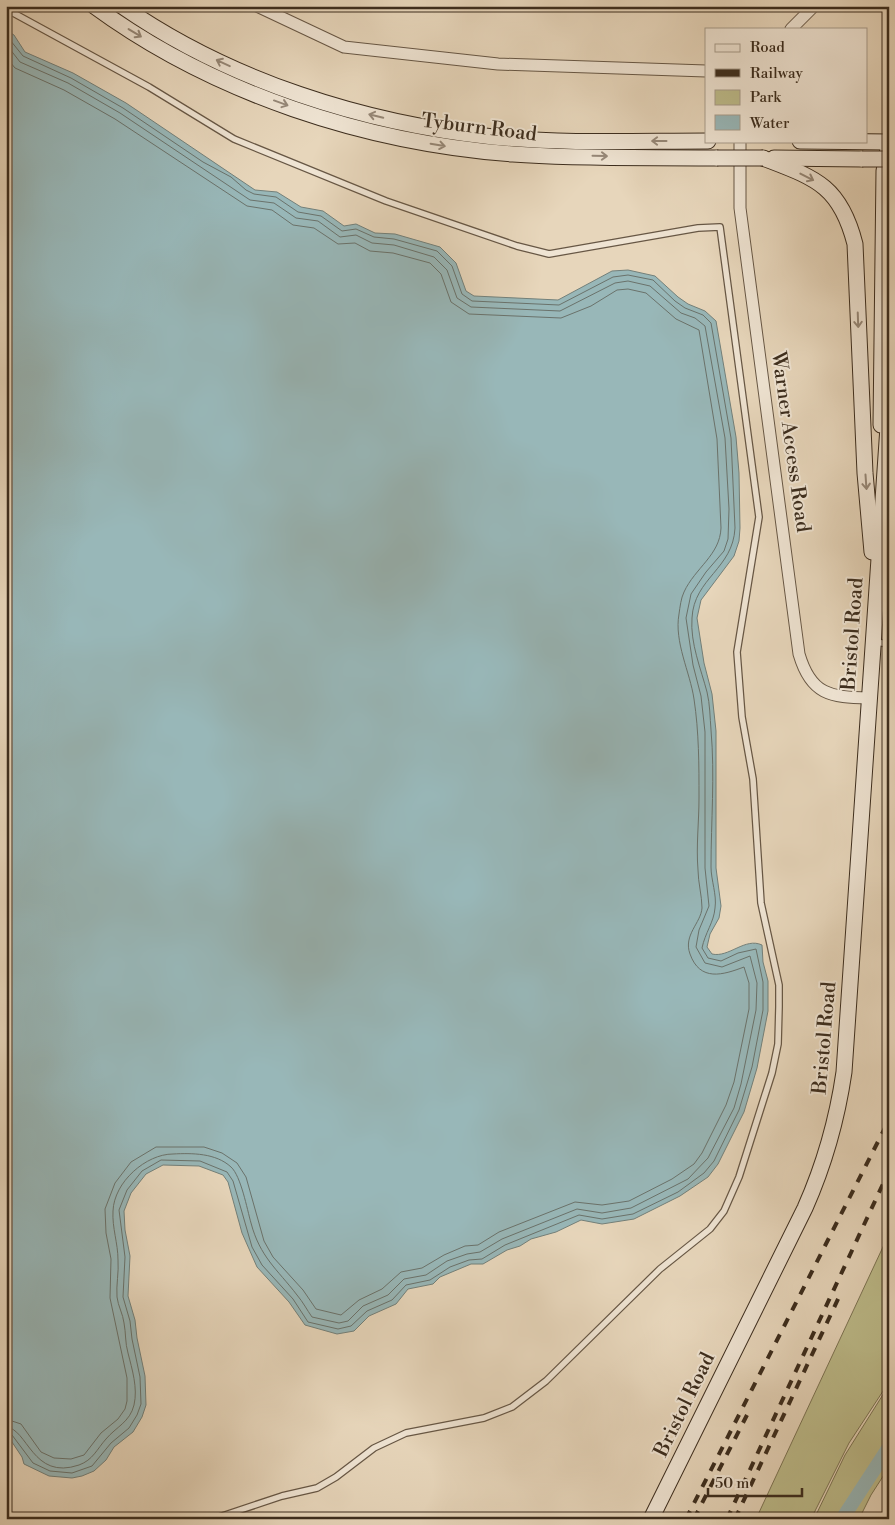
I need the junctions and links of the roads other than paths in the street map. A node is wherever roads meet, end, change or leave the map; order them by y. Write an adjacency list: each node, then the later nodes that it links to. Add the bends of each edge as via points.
1 (94, 6): 12 (main road, Tyburn Road, one-way to 12, bridge, via 162,49 222,80 316,116 393,136 512,154)
2 (122, 6): 8 (main road, Tyburn Road, one-way to 2, via 533,140 455,132 377,117 256,77 193,48)
3 (257, 6): 7 (street, via 344,48 498,64)
4 (814, 6): 6 (street)
5 (6, 9): 21 (lane, via 142,82 234,139 386,201 518,246 549,254 720,227 736,342 759,517 736,652 742,717 754,779 761,903 779,985 779,1026 772,1073 730,1200 702,1238 660,1269 546,1381 512,1407 484,1418 406,1433 374,1448 336,1478 317,1488)
6 (792, 28)
7 (705, 71)
8 (705, 141)
9 (740, 142): 20 (street, Warner Access Road, via 740,208 799,654 804,671 821,690 841,698)
10 (866, 142): 11 (main road)
11 (889, 143): 16 (main road, via 884,171)
12 (762, 158): 13 (main road, Tyburn Road, bridge); 17 (main road, one-way to 17, via 824,186 838,200 850,221 855,244 865,473)
13 (889, 159)
14 (889, 412): 16 (main road)
15 (889, 449): 16 (main road)
16 (881, 519): 17 (main road, Bristol Road)
17 (877, 579): 18 (main road, Bristol Road)
18 (873, 642): 19 (lane); 20 (main road, Bristol Road)
19 (889, 644)
20 (869, 698): 22 (main road, Bristol Road, via 844,1072 833,1135 806,1208)
21 (213, 1519)
22 (651, 1519)

